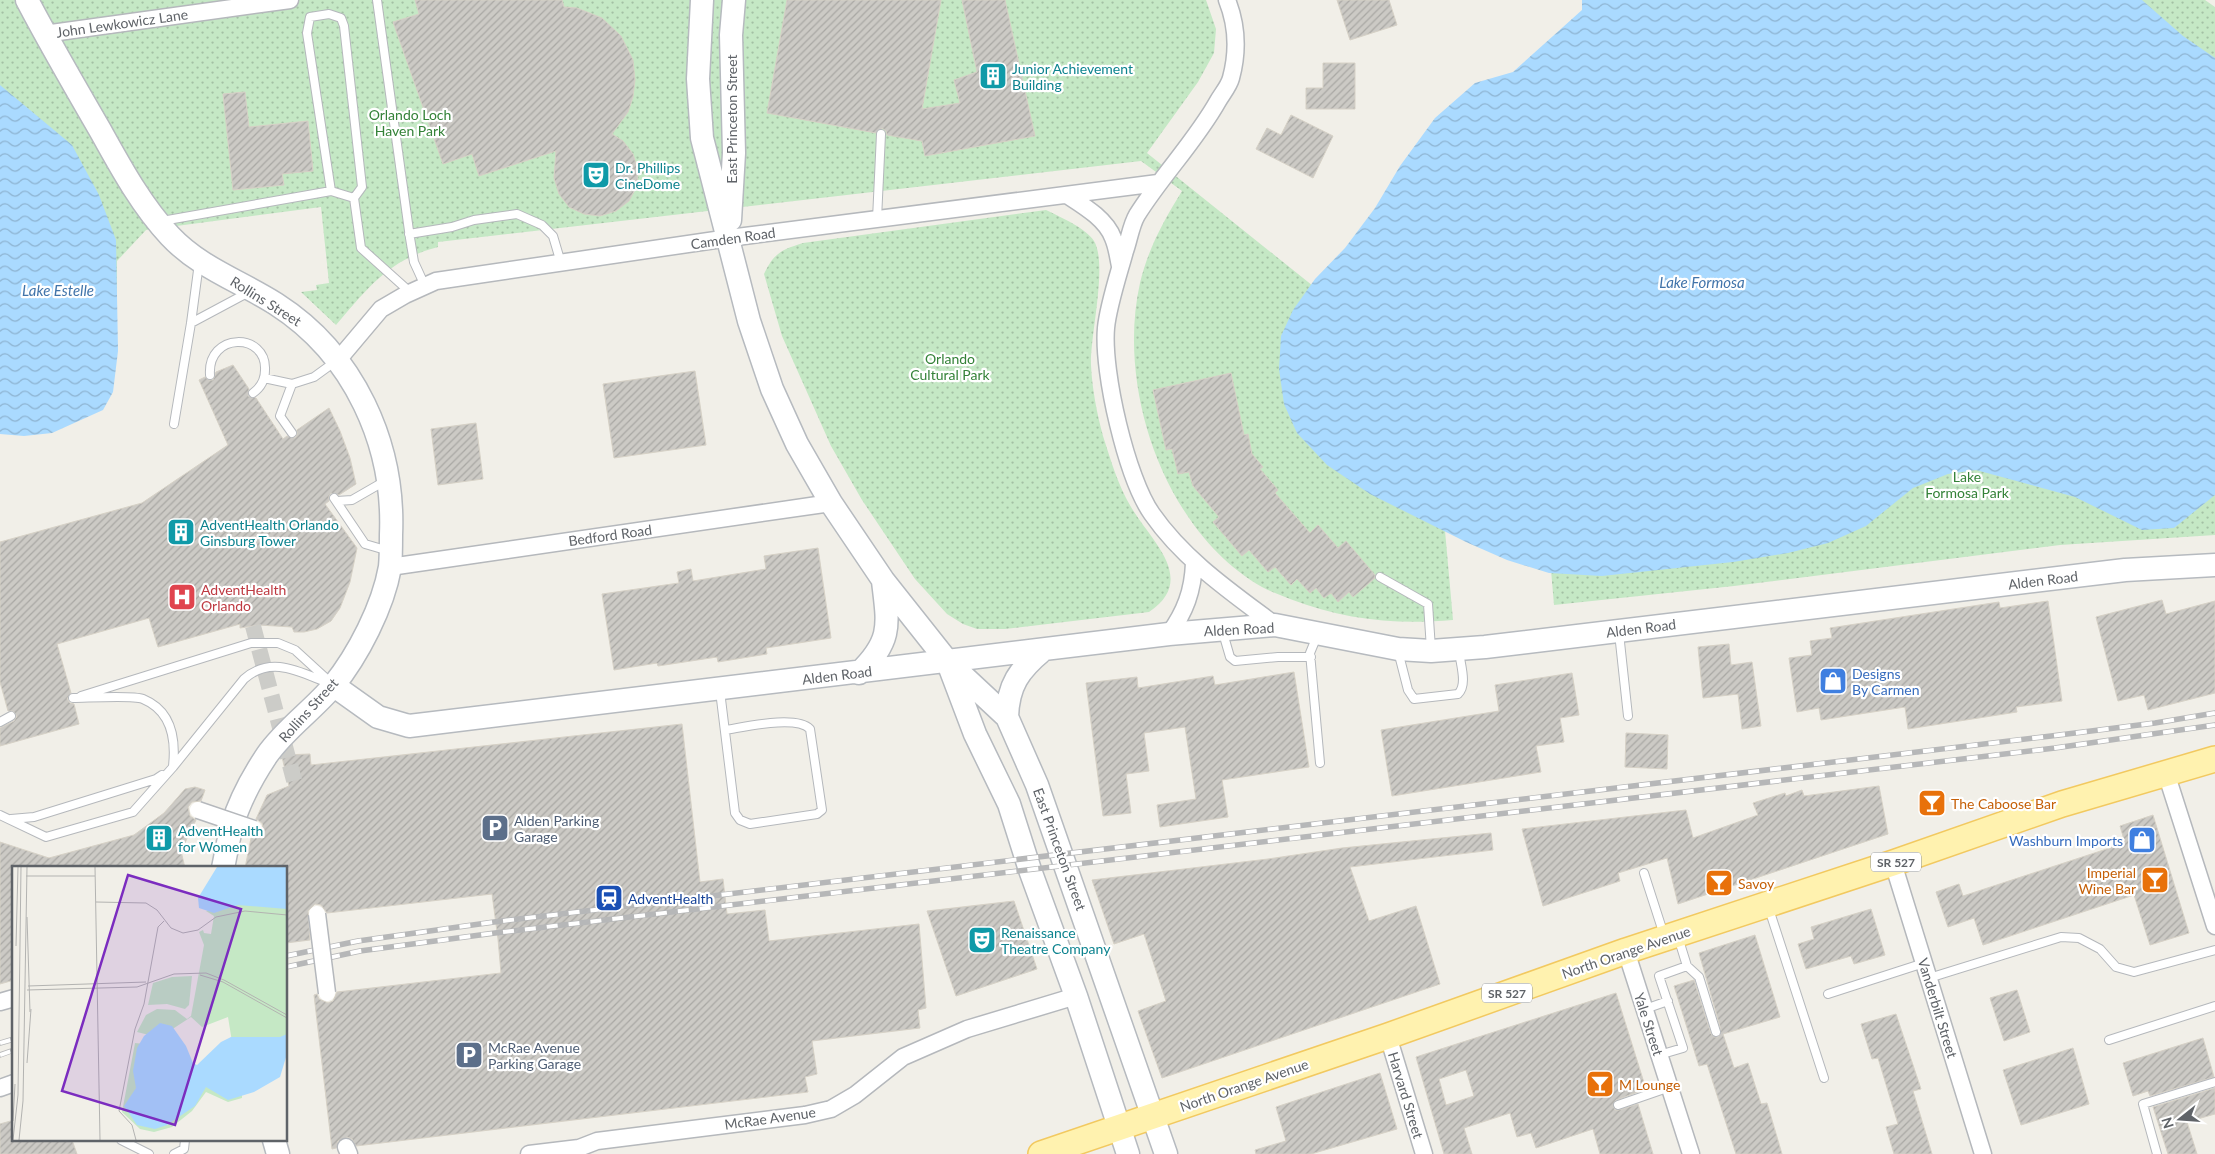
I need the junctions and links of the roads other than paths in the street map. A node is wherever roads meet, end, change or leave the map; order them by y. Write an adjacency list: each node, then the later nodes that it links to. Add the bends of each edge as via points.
1 (27, 0): 7 (street, Rollins Street)
2 (290, 0): 7 (street, John Lewkowicz Lane)
3 (377, 0): 15 (lane)
4 (702, 0): 16 (street, East Princeton Street, via 698,79 702,138)
5 (734, 0): 16 (street, East Princeton Street, via 731,35 734,153)
6 (1228, 0): 9 (street, via 1236,49 1230,80 1203,129)
7 (44, 34): 14 (street, Rollins Street, via 119,164)
8 (881, 134): 13 (lane)
9 (1158, 183): 11 (street, Camden Road); 19 (street, via 1136,218)
10 (331, 190): 12 (lane); 12 (lane, via 307,33 310,17 329,14 341,18 344,26 362,187); 14 (lane)
11 (1067, 195): 13 (street, Camden Road); 19 (street, via 1104,223 1113,238)
12 (354, 198): 20 (lane, via 361,248)
13 (877, 219): 16 (street, Camden Road)
14 (158, 222): 17 (street, Rollins Street)
15 (409, 234): 18 (lane, via 518,214 542,225 553,236); 20 (lane)
16 (729, 238): 18 (street, Camden Road); 31 (street, East Princeton Street, via 749,321 772,389 797,444)
17 (199, 262): 21 (street, Rollins Street); 22 (lane)
18 (561, 263): 20 (street, Camden Road, via 436,281)
19 (1120, 267): 33 (street, via 1106,328 1110,387 1122,439 1151,513)
20 (417, 289): 23 (street, Camden Road, via 381,309)
21 (252, 290): 22 (lane); 23 (street, Rollins Street, via 306,326)
22 (191, 324): 28 (lane)
23 (338, 360): 26 (lane, via 314,377); 30 (street, Rollins Street, via 360,392 377,434)
24 (210, 375): 25 (lane, via 216,351 224,345 241,342 250,344 263,357 266,366)
25 (264, 378): 26 (lane); 27 (lane)
26 (292, 384): 29 (lane, via 280,416)
27 (253, 393)
28 (174, 424)
29 (292, 433)
30 (388, 479): 32 (street, Rollins Street, via 392,509); 32 (lane, via 352,500 336,499 365,544)
31 (830, 503): 32 (street, Bedford Road); 36 (street, East Princeton Street)
32 (390, 559): 49 (street, Rollins Street, via 380,598 363,641)
33 (1194, 564): 37 (street); 40 (street, via 1189,600 1180,620)
34 (2215, 565): 39 (street, Alden Road, via 2126,570)
35 (1380, 577): 45 (lane, via 1428,604)
36 (883, 580): 47 (street, East Princeton Street); 48 (street, via 888,624 883,644 872,661)
37 (1275, 625): 38 (street, Alden Road); 41 (street, Alden Road)
38 (1222, 630): 40 (street, Alden Road); 46 (lane, via 1227,651 1235,661)
39 (1618, 631): 43 (street, Alden Road); 52 (lane)
40 (1168, 634): 44 (street, Alden Road)
41 (1318, 634): 42 (street, Alden Road); 46 (lane)
42 (1398, 649): 43 (lane, via 1408,690 1414,699 1461,691); 45 (street, Alden Road)
43 (1459, 649): 45 (street, Alden Road)
44 (1043, 650): 47 (street, Alden Road); 53 (street, via 1025,665 1012,685)
45 (1431, 651)
46 (1311, 657): 57 (lane)
47 (948, 662): 48 (street, Alden Road); 53 (street, East Princeton Street); 77 (street, East Princeton Street, via 975,734 1009,804)
48 (859, 672): 50 (street, Alden Road)
49 (333, 685): 50 (street, Alden Road, via 378,717 409,726); 58 (lane, via 282,667 263,667 254,671); 58 (lane, via 295,650 278,643 251,643 73,698 141,698 155,706 173,731); 65 (street, Rollins Street, via 269,753 250,784 232,825)
50 (720, 689): 55 (lane)
51 (11, 716): 54 (lane)
52 (1628, 716)
53 (1007, 717): 89 (street, East Princeton Street, via 1038,785)
54 (0, 722)
55 (725, 730): 55 (lane, via 736,812 740,820 750,824 817,814 822,810 810,729 802,723 785,722)
56 (2215, 759): 59 (main road, North Orange Avenue / SR 527)
57 (1320, 763)
58 (173, 767): 62 (lane, via 156,780 34,817); 62 (lane, via 133,812 46,837)
59 (2166, 773): 64 (main road, North Orange Avenue / SR 527, via 2062,804); 69 (street)
60 (198, 810): 63 (street, bridge)
61 (0, 816): 62 (lane)
62 (10, 820)
63 (254, 829)
64 (1893, 863): 67 (main road, North Orange Avenue / SR 527); 74 (street, Vanderbilt Street)
65 (223, 866)
66 (1644, 873): 70 (lane)
67 (1767, 904): 70 (main road, North Orange Avenue / SR 527); 85 (lane)
68 (317, 914): 75 (street, bridge)
69 (2215, 926)
70 (1671, 936): 72 (main road, North Orange Avenue / SR 527); 73 (lane)
71 (2215, 950): 74 (lane, via 2134,972 2116,967 2100,949 2079,938 2061,937)
72 (1626, 951): 80 (street, Yale Street); 82 (main road, North Orange Avenue / SR 527)
73 (1687, 966): 78 (lane, via 1659,976); 81 (lane, via 1699,977)
74 (1926, 970): 76 (lane); 102 (street, Vanderbilt Street)
75 (327, 993)
76 (1828, 994)
77 (1076, 996): 90 (street, East Princeton Street); 93 (street, McRae Avenue, via 966,1029 911,1054 855,1095 831,1108 805,1115 597,1141)
78 (1668, 1001): 80 (lane); 84 (lane, via 1683,1048)
79 (2215, 1006): 83 (lane)
80 (1645, 1009): 84 (street, Yale Street)
81 (1716, 1032)
82 (1388, 1036): 89 (main road, North Orange Avenue / SR 527); 100 (street, Harvard Street)
83 (2109, 1040)
84 (1660, 1055): 87 (street, Yale Street)
85 (1824, 1078)
86 (2215, 1082): 103 (lane, via 2143,1104)
87 (1670, 1087): 88 (lane); 101 (street, Yale Street)
88 (1618, 1105)
89 (1154, 1117): 90 (main road, North Orange Avenue / SR 527); 99 (street, East Princeton Street)
90 (1120, 1128): 97 (main road, North Orange Avenue / SR 527); 98 (street, East Princeton Street)
91 (125, 1142): 94 (lane)
92 (185, 1142): 95 (lane, via 184,1149)
93 (580, 1151): 96 (street, McRae Avenue)
94 (149, 1154)
95 (174, 1154)
96 (529, 1154)
97 (1041, 1154)
98 (1128, 1154)
99 (1166, 1154)
100 (1424, 1154)
101 (1691, 1154)
102 (1984, 1154)
103 (2158, 1154)

